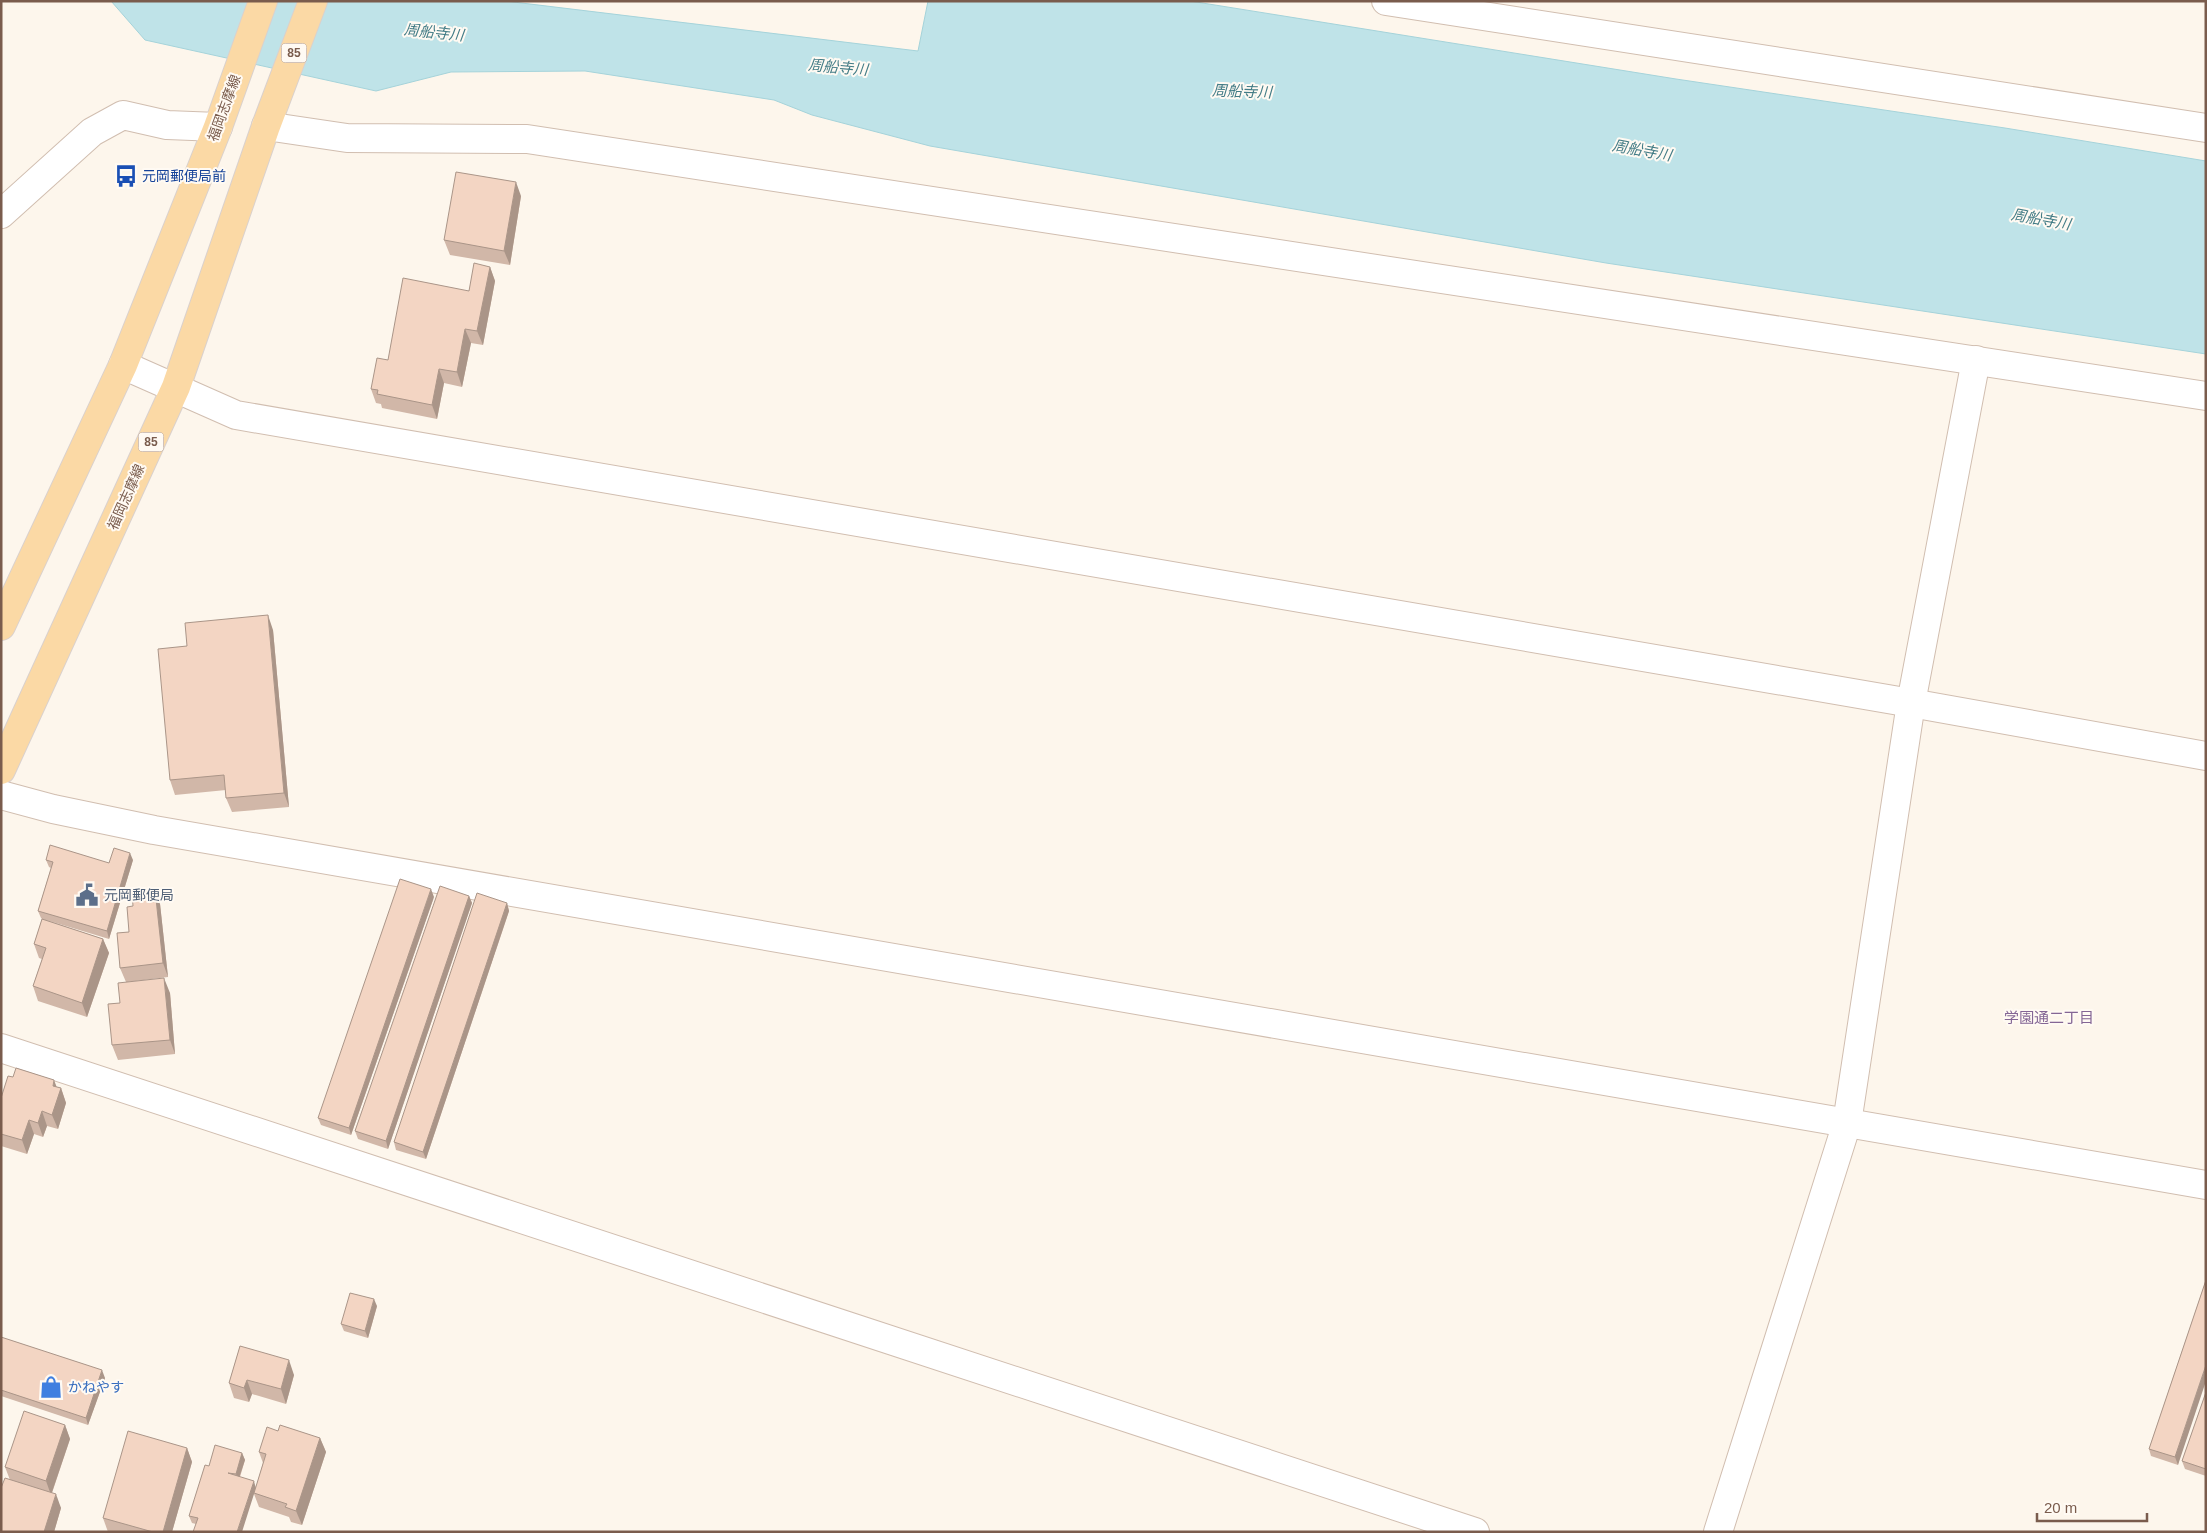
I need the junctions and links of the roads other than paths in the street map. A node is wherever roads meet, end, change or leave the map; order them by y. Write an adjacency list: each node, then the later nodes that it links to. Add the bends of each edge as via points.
1 (263, 1): 5 (main road, 福岡志摩線)
2 (313, 1): 4 (main road, 85)
3 (1386, 1): 6 (street)
4 (270, 115): 8 (street, via 347,138 528,139); 10 (main road, 福岡志摩線 / 85)
5 (218, 127): 7 (street, via 167,125 123,115 92,132); 9 (main road, 福岡志摩線)
6 (2206, 128)
7 (1, 214)
8 (1976, 360): 11 (street); 13 (street)
9 (123, 365): 10 (street); 12 (main road, 福岡志摩線)
10 (176, 387): 13 (street, via 236,415); 15 (main road, 福岡志摩線 / 85)
11 (2206, 396)
12 (1, 626)
13 (1911, 703): 14 (street); 18 (street)
14 (2206, 756)
15 (1, 770)
16 (1, 795): 18 (street, via 154,830)
17 (1, 1048): 20 (street)
18 (1847, 1123): 19 (street); 21 (street)
19 (2206, 1185)
20 (1475, 1532)
21 (1718, 1532)

